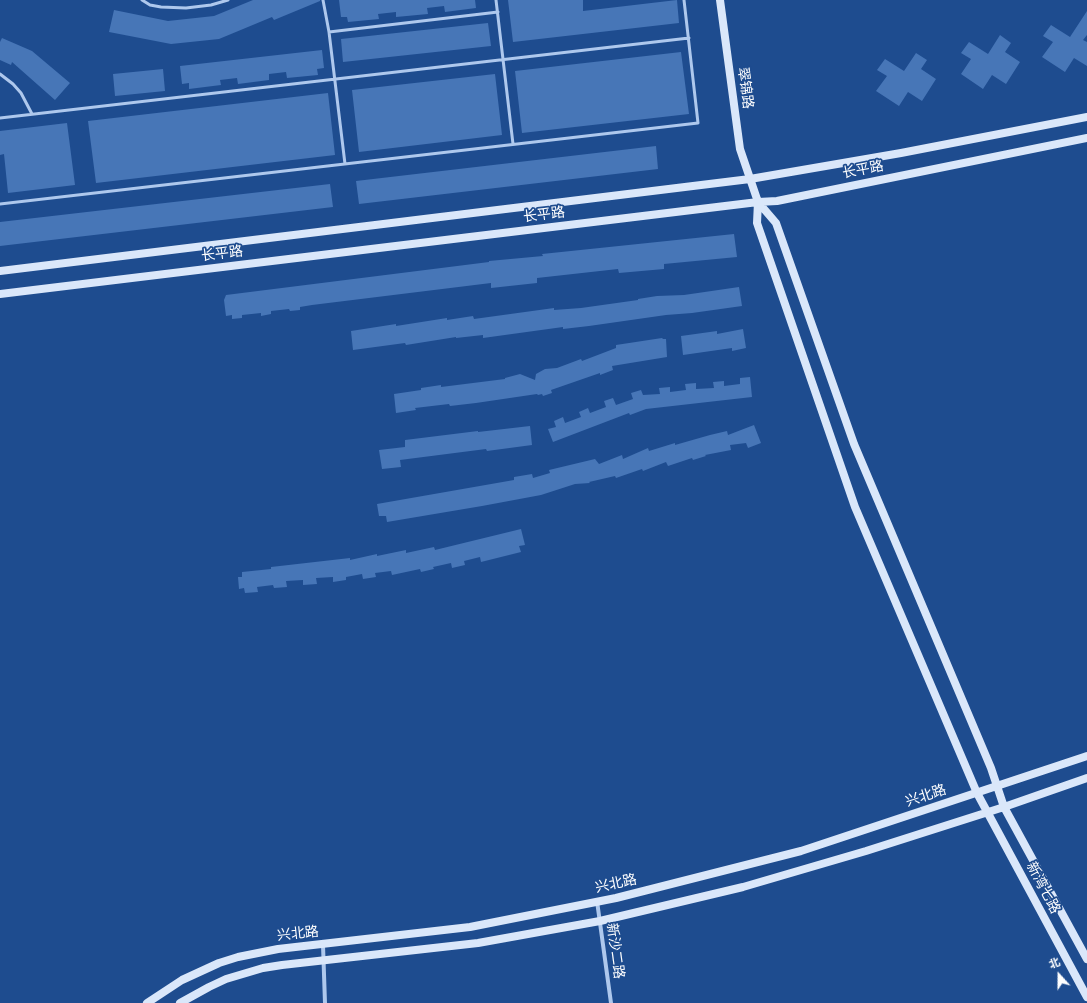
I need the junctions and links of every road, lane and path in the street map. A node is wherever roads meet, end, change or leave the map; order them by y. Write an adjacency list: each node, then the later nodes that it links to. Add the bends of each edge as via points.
1 (142, 0): 2 (lane, via 160,7 186,8)
2 (228, 0)
3 (323, 0): 8 (lane)
4 (496, 0): 7 (lane)
5 (684, 0): 9 (lane)
6 (720, 0): 19 (street, 翠锦路, via 740,149)
7 (498, 12): 8 (lane); 10 (lane)
8 (329, 32): 12 (lane)
9 (689, 38): 10 (lane); 17 (lane, via 698,123)
10 (503, 59): 12 (lane); 17 (lane)
11 (0, 74): 13 (lane, via 21,93)
12 (335, 79): 13 (lane); 18 (lane)
13 (32, 114): 15 (lane)
14 (1087, 116): 19 (street, 长平路, via 901,153)
15 (0, 118)
16 (1087, 138): 20 (street, 长平路, via 785,199)
17 (513, 144): 18 (lane)
18 (345, 164): 21 (lane)
19 (750, 179): 20 (street, 翠锦路); 22 (street, 长平路)
20 (758, 202): 23 (street, 长平路); 26 (street, 新湾七路, via 776,222 854,444); 27 (street, 新湾七路, via 757,223 855,507)
21 (0, 204)
22 (0, 271)
23 (0, 294)
24 (1087, 756): 26 (street, 兴北路)
25 (1087, 778): 28 (street, 兴北路)
26 (997, 786): 27 (street, 兴北路); 28 (street, 新湾七路)
27 (977, 793): 29 (street, 新湾七路); 30 (street, 兴北路, via 801,851)
28 (1004, 807): 29 (street, 兴北路); 33 (street, 新湾七路)
29 (987, 812): 31 (street, 兴北路, via 743,887); 35 (street, 新湾七路)
30 (596, 901): 31 (street, 新沙二路); 32 (street, 兴北路, via 470,927)
31 (600, 921): 34 (street, 兴北路, via 478,943); 39 (street, 新沙二路)
32 (323, 944): 34 (street); 36 (street, 兴北路, via 258,952 219,963 182,980)
33 (1087, 959)
34 (324, 961): 37 (street, 兴北路, via 282,965 245,973 209,987); 38 (street)
35 (1087, 997)
36 (147, 1003)
37 (180, 1003)
38 (325, 1003)
39 (611, 1003)

